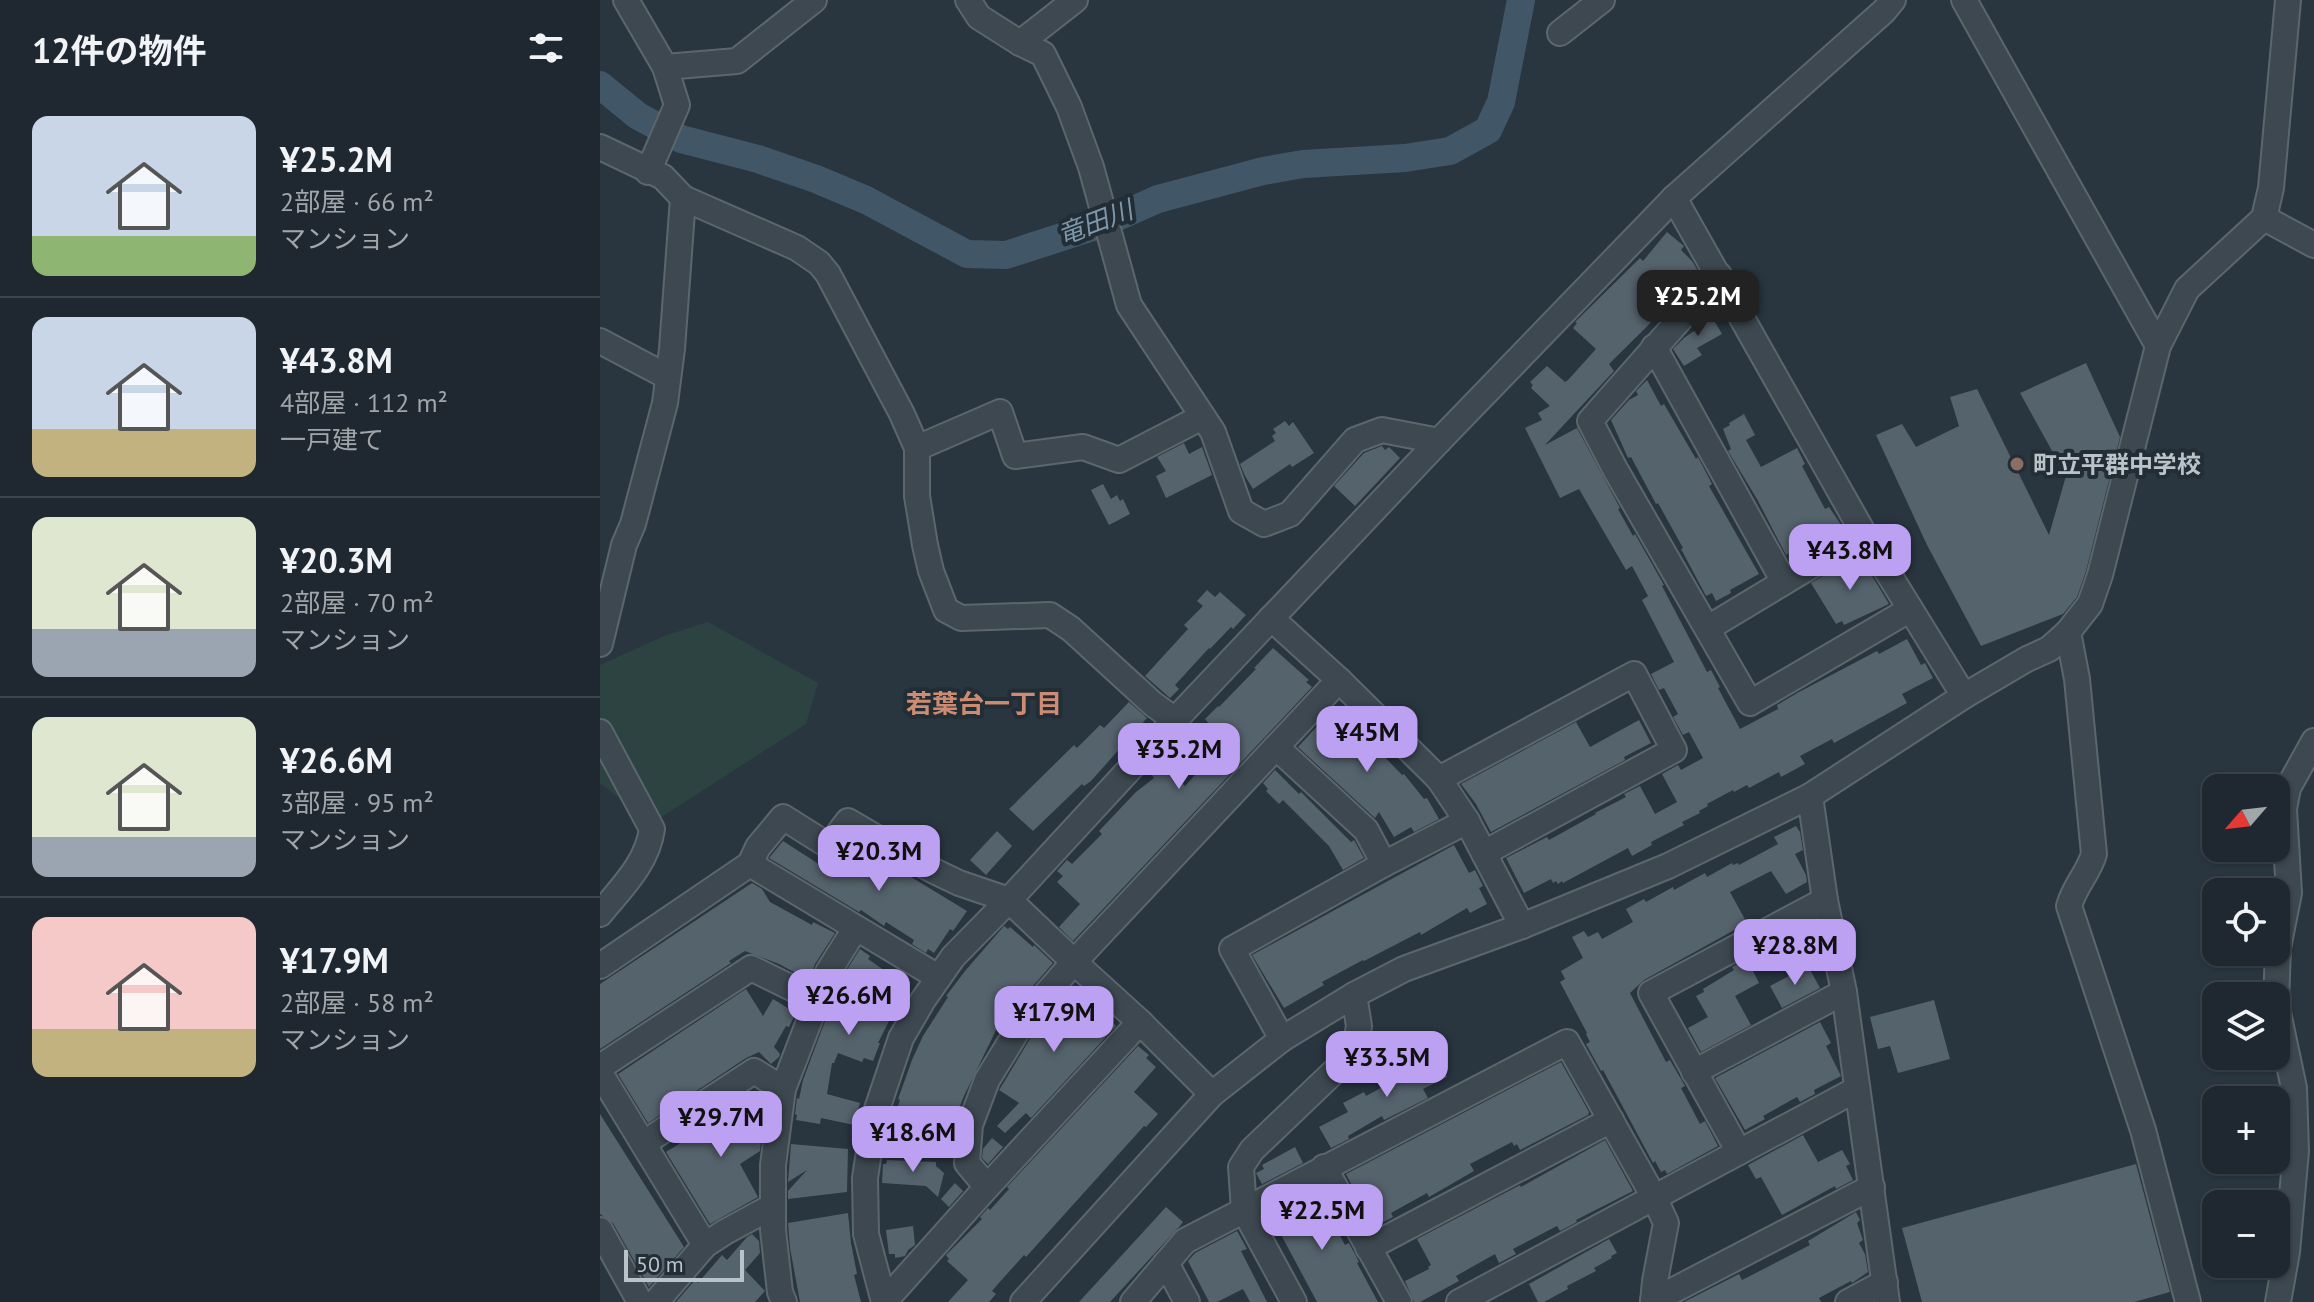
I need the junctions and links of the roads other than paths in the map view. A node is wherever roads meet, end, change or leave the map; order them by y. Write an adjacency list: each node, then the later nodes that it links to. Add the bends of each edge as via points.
1 (626, 0): 11 (street)
2 (814, 0): 11 (street, via 737,61)
3 (968, 0): 10 (street, via 979,17)
4 (1075, 0): 10 (street)
5 (1602, 0): 9 (street)
6 (1893, 0): 15 (street)
7 (1964, 0): 20 (street)
8 (2288, 0): 16 (street)
9 (1560, 33)
10 (1020, 43): 23 (street, via 1043,54 1069,107 1129,305)
11 (665, 67): 13 (street, via 677,105)
12 (600, 147): 13 (street)
13 (650, 167): 14 (street)
14 (683, 198): 22 (street); 25 (street, via 797,248 819,263)
15 (1674, 198): 18 (street); 24 (street)
16 (2264, 218): 17 (street); 20 (street, via 2187,289)
17 (2314, 245)
18 (1719, 275): 21 (street); 26 (street)
19 (600, 341): 22 (street)
20 (2158, 346): 31 (street, via 2100,575 2090,604)
21 (1654, 347): 27 (street); 30 (street, via 1590,421)
22 (668, 377): 32 (street)
23 (1202, 417): 24 (street, via 1213,432 1241,511 1264,524 1290,514 1355,440 1382,430); 25 (street, via 1119,460 1083,447 1015,456 1000,412)
24 (1439, 441): 29 (street)
25 (917, 448): 35 (street, via 925,545 946,610 961,618 1050,615)
26 (1864, 534): 27 (street); 28 (street)
27 (1784, 582): 30 (street)
28 (1909, 610): 30 (street, via 1750,703); 34 (street)
29 (1271, 618): 33 (street); 35 (street)
30 (1708, 628)
31 (2068, 632): 34 (street, via 2049,649); 90 (street, via 2094,854 2069,906 2143,1130)
32 (600, 644)
33 (1339, 680): 38 (street); 39 (street)
34 (1964, 696): 40 (street)
35 (1175, 720): 45 (street)
36 (600, 732): 47 (street, via 652,829 637,868)
37 (2314, 741): 91 (street, via 2288,788 2284,809 2289,893 2278,948 2276,1003 2294,1088 2296,1151)
38 (1276, 747): 44 (street, via 1366,830); 50 (street)
39 (1439, 779): 41 (street); 42 (street, via 1634,674 1674,750)
40 (1810, 796): 46 (street); 48 (street, via 1668,866)
41 (1467, 821): 42 (street); 44 (street)
42 (1484, 853): 48 (street)
43 (750, 864): 45 (street, via 783,817 829,846 848,821 932,870); 49 (street); 51 (street)
44 (1384, 864): 57 (street, via 1232,949)
45 (1009, 900): 50 (street); 52 (street)
46 (1825, 900): 53 (street); 59 (street, via 1651,993)
47 (600, 914)
48 (1522, 926): 54 (street, via 1404,969)
49 (855, 929): 52 (street); 55 (street)
50 (1074, 962): 56 (street); 68 (street, via 1025,1018 987,1080 970,1125 967,1163)
51 (600, 966)
52 (938, 977): 81 (street, via 901,1038 874,1118 865,1178 866,1234)
53 (1844, 992): 59 (street); 62 (street)
54 (1354, 995): 57 (street); 72 (street, via 1356,1043 1342,1064 1252,1150 1241,1167)
55 (816, 1000): 58 (street, via 751,968); 61 (street)
56 (1140, 1022): 63 (street); 68 (street)
57 (1282, 1039): 63 (street)
58 (600, 1067)
59 (1694, 1072): 66 (street)
60 (600, 1073): 65 (street)
61 (783, 1089): 65 (street, via 754,1071); 71 (street)
62 (1857, 1089): 66 (street); 69 (street)
63 (1212, 1094): 82 (street)
64 (1611, 1120): 67 (street, via 1567,1042); 70 (street); 75 (street)
65 (644, 1143): 74 (street)
66 (1739, 1152): 70 (street)
67 (1324, 1167): 72 (street); 75 (street)
68 (987, 1187): 81 (street)
69 (1872, 1187): 77 (street); 88 (street)
70 (1655, 1199): 87 (street); 88 (street, via 1666,1223)
71 (773, 1206): 74 (street); 78 (street)
72 (1244, 1210): 76 (street, via 1185,1241); 85 (street)
73 (600, 1230): 79 (street)
74 (705, 1245): 80 (street)
75 (1368, 1248): 86 (street)
76 (1166, 1263): 83 (street); 84 (street)
77 (1886, 1292): 89 (street)
78 (779, 1299)
79 (640, 1302)
80 (656, 1302)
81 (884, 1302)
82 (1023, 1302)
83 (1133, 1302)
84 (1187, 1302)
85 (1294, 1302)
86 (1399, 1302)
87 (1459, 1302)
88 (1653, 1302)
89 (1848, 1302)
90 (2188, 1302)
91 (2278, 1302)

